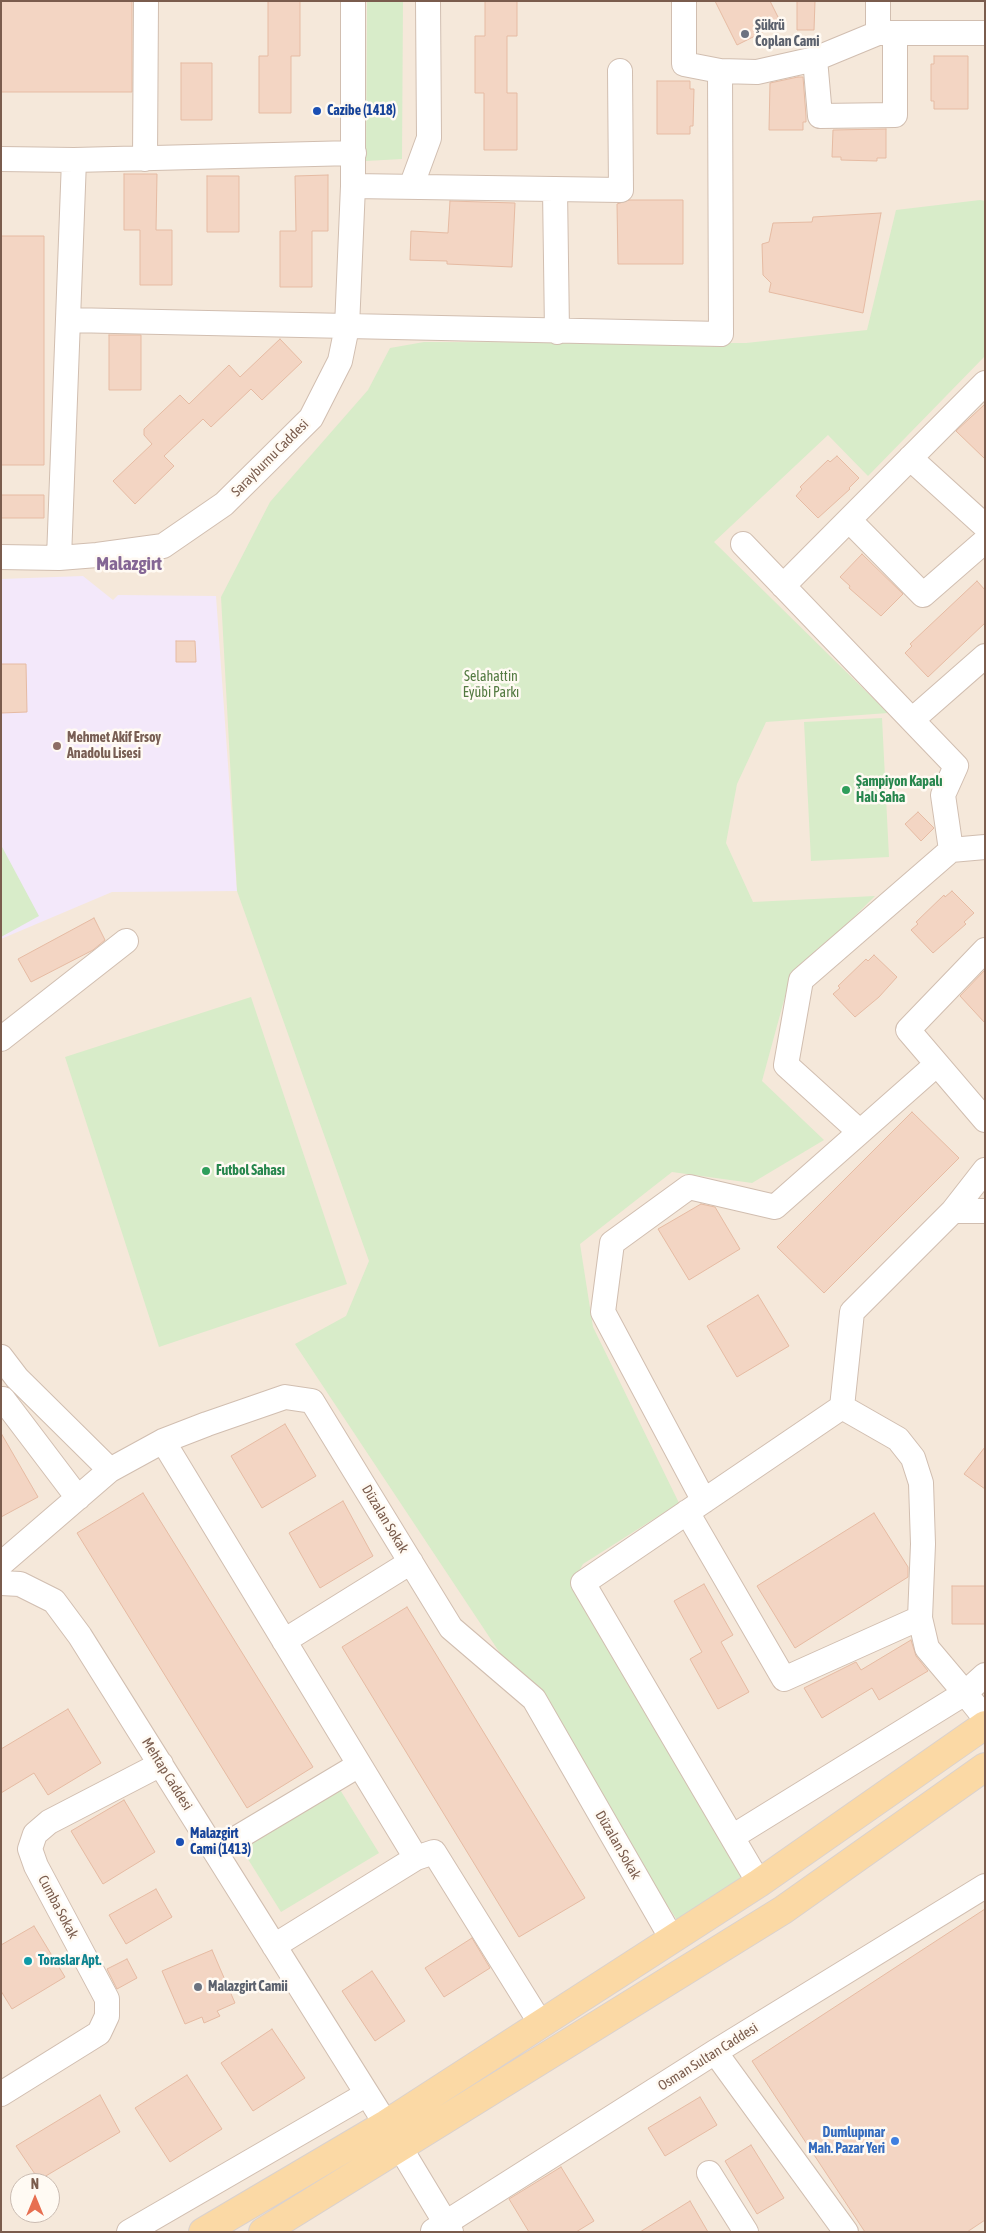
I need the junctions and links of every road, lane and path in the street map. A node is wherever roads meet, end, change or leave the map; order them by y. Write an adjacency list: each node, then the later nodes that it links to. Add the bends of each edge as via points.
1 (146, 1): 12 (street)
2 (353, 1): 11 (street, Sarayburnu Caddesi)
3 (428, 1): 16 (street, via 429,138)
4 (684, 1): 10 (street, via 684,64)
5 (878, 1): 6 (street)
6 (887, 33): 7 (street); 8 (street); 8 (street, via 895,115 820,116)
7 (985, 33)
8 (815, 60): 10 (street, via 757,72)
9 (620, 71): 17 (street, via 621,190)
10 (720, 71): 20 (street, via 721,334)
11 (354, 153): 12 (street); 15 (street, Sarayburnu Caddesi)
12 (145, 158): 14 (street)
13 (1, 159): 14 (street)
14 (74, 160): 18 (street)
15 (353, 186): 16 (street); 19 (street, Sarayburnu Caddesi)
16 (411, 187): 17 (street)
17 (555, 189): 20 (street)
18 (68, 320): 19 (street); 28 (street)
19 (347, 327): 20 (street); 28 (street, Sarayburnu Caddesi, via 340,361 311,418 224,504 163,546)
20 (557, 332)
21 (985, 383): 22 (street)
22 (910, 458): 23 (street); 24 (street)
23 (848, 520): 25 (street, via 922,595); 29 (street)
24 (985, 526)
25 (985, 541)
26 (742, 544): 29 (street)
27 (1, 557): 28 (street, Sarayburnu Caddesi)
28 (59, 558)
29 (783, 586): 31 (street)
30 (985, 656): 31 (street)
31 (912, 720): 33 (street, via 956,766 943,795)
32 (985, 847): 33 (street)
33 (950, 850): 39 (street, via 801,980 786,1065)
34 (126, 941): 36 (street)
35 (985, 950): 37 (street, via 908,1030)
36 (1, 1038)
37 (937, 1064): 38 (street); 39 (street)
38 (985, 1120)
39 (860, 1132): 49 (street, via 776,1207 689,1187 612,1243 603,1312)
40 (985, 1170): 41 (street)
41 (953, 1211): 42 (street); 45 (street, via 852,1312)
42 (985, 1211)
43 (1, 1357): 47 (street, via 17,1378)
44 (1, 1400): 48 (street)
45 (842, 1407): 49 (street); 53 (street, via 898,1439 913,1458 921,1483)
46 (163, 1441): 47 (street, Düzalan Sokak); 50 (street, Düzalan Sokak, via 285,1397 312,1401); 54 (street)
47 (110, 1470): 48 (street, Düzalan Sokak)
48 (78, 1498): 51 (street, Düzalan Sokak)
49 (696, 1506): 53 (street, via 784,1679); 62 (street, via 583,1583)
50 (411, 1562): 54 (street); 67 (street, Düzalan Sokak, via 451,1628 534,1699)
51 (1, 1564)
52 (1, 1583): 59 (street, Mehtap Caddesi, via 20,1584 54,1601 80,1636)
53 (920, 1618): 56 (street, via 927,1648)
54 (284, 1641): 60 (street)
55 (985, 1675): 56 (street)
56 (965, 1693): 57 (street); 62 (street)
57 (985, 1718)
58 (985, 1725): 65 (main road)
59 (161, 1764): 63 (street, Mehtap Caddesi); 71 (street, Cumba Sokak, via 49,1822 36,1834 30,1849 36,1866 106,1999 107,2016 99,2033)
60 (359, 1765): 63 (street); 64 (street)
61 (985, 1767): 74 (main road, via 783,1910)
62 (732, 1837): 65 (street)
63 (216, 1851): 68 (street, Mehtap Caddesi)
64 (416, 1858): 68 (street); 69 (street, via 434,1852)
65 (759, 1883): 67 (main road)
66 (984, 1889): 70 (street, Osman Sultan Caddesi)
67 (672, 1939): 69 (main road)
68 (274, 1946): 72 (street, Mehtap Caddesi)
69 (541, 2024): 73 (main road)
70 (715, 2052): 76 (street, Osman Sultan Caddesi); 77 (street)
71 (1, 2094)
72 (367, 2094): 73 (street, Mehtap Caddesi); 78 (street)
73 (386, 2124): 74 (street, Mehtap Caddesi); 79 (main road)
74 (400, 2147): 76 (street, Mehtap Caddesi); 80 (main road)
75 (709, 2173): 81 (street)
76 (443, 2229)
77 (842, 2231)
78 (129, 2232)
79 (203, 2232)
80 (263, 2232)
81 (746, 2232)

